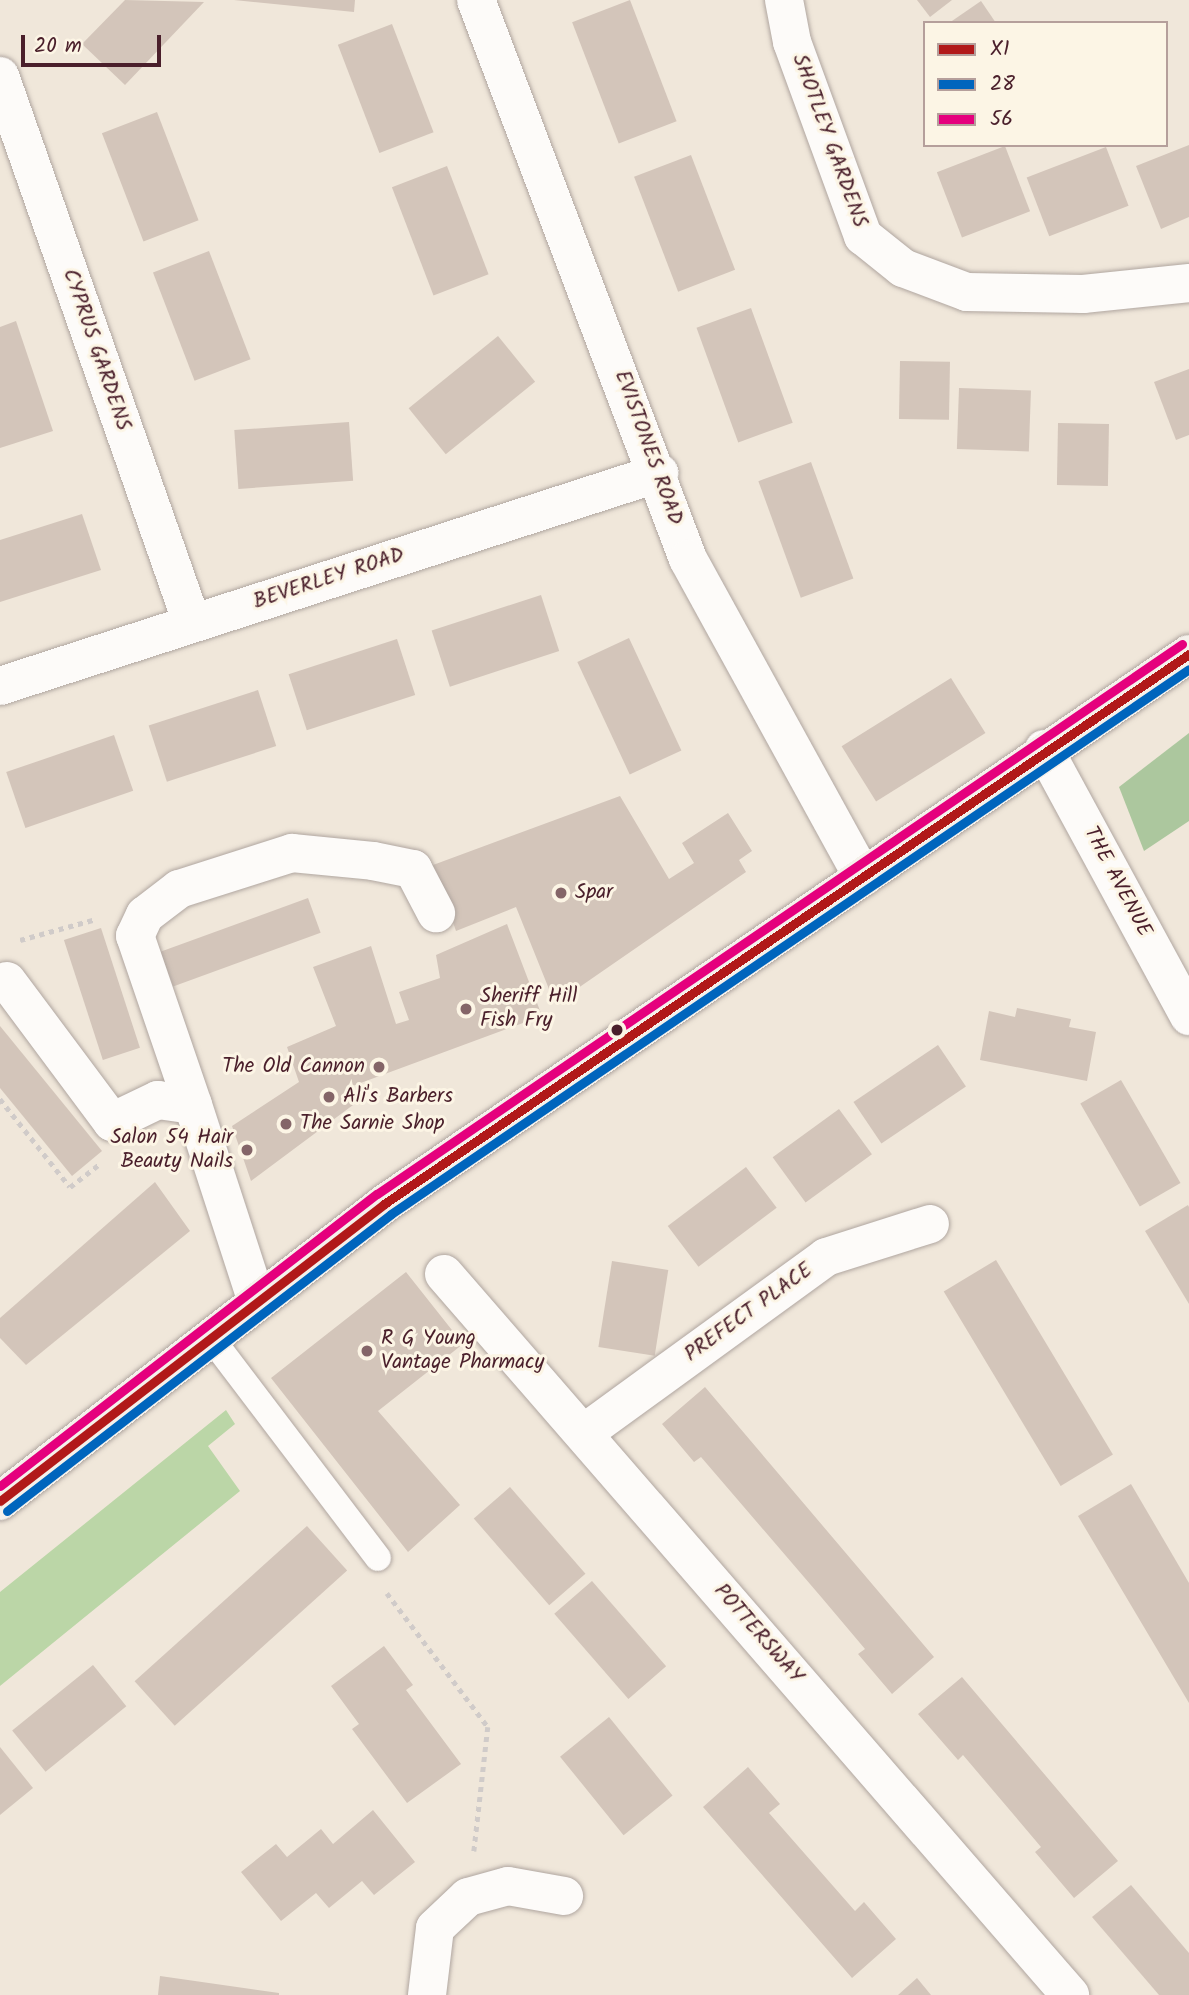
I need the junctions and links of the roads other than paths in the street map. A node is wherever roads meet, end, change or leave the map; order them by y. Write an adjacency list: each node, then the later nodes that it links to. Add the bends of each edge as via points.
1 (476, 0): 5 (street, EVISTONES ROAD)
2 (784, 0): 4 (street, SHOTLEY GARDENS, via 792,42 863,236 903,268 967,292 1083,294)
3 (0, 76): 6 (street, CYPRUS GARDENS)
4 (1189, 283)
5 (659, 473): 6 (street, BEVERLEY ROAD); 10 (street, EVISTONES ROAD, via 688,559)
6 (192, 623): 8 (street, BEVERLEY ROAD)
7 (1189, 653): 9 (main road)
8 (0, 686)
9 (1044, 749): 10 (main road); 13 (street, THE AVENUE)
10 (863, 877): 17 (main road, via 384,1204)
11 (436, 913): 14 (street, via 412,869 292,853 179,889 145,915 135,936)
12 (7, 981): 14 (street, via 112,1122 158,1100)
13 (1189, 1016)
14 (193, 1105): 17 (street)
15 (930, 1224): 19 (street, PREFECT PLACE, via 826,1256)
16 (444, 1274): 19 (street, POTTERSWAY)
17 (257, 1302): 18 (main road)
18 (211, 1338): 20 (main road); 21 (lane)
19 (584, 1433): 24 (street, POTTERSWAY)
20 (4, 1489)
21 (378, 1558)
22 (564, 1896): 23 (street, via 508,1886 468,1897 435,1928)
23 (427, 1995)
24 (1070, 1995)

